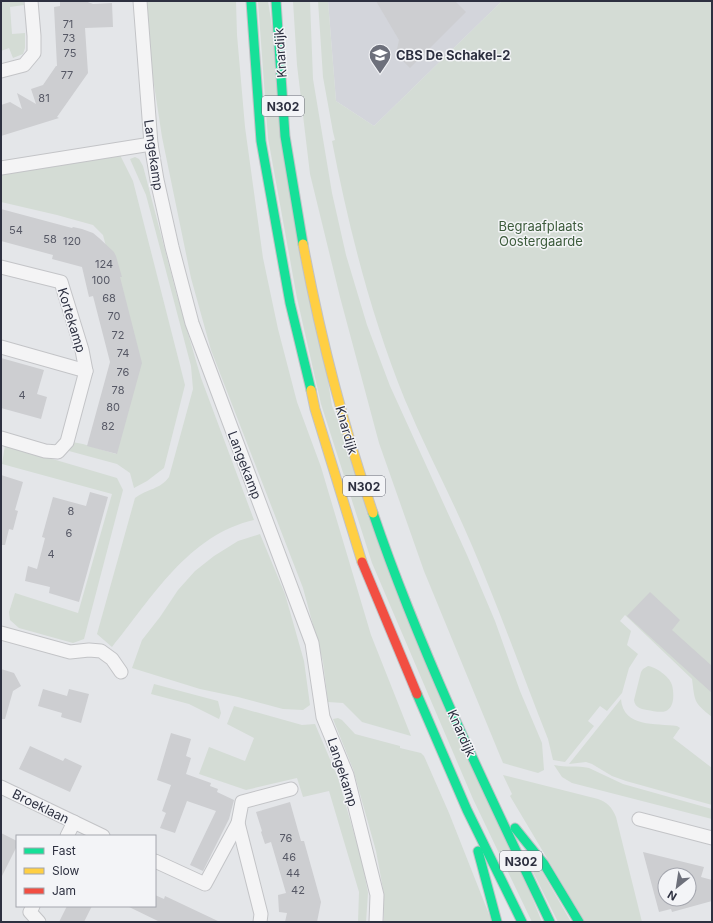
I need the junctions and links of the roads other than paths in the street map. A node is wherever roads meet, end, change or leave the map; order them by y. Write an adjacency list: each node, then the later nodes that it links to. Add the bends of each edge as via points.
1 (31, 1): 5 (street, via 34,53 24,65)
2 (140, 1): 6 (street, Langekamp)
3 (251, 1): 17 (main road, Knardijk / N302, via 262,141 290,303 315,409 364,567)
4 (276, 1): 16 (main road, Knardijk / N302, via 287,147 306,265 340,405 366,492 396,578 468,749)
5 (1, 71)
6 (150, 144): 7 (street); 28 (street, Langekamp, via 172,247 192,323 312,643 324,717 347,775 377,895)
7 (1, 168)
8 (1, 267): 10 (street, Kortekamp, via 61,282)
9 (1, 347): 10 (street, Kortekamp)
10 (86, 371): 11 (street, Kortekamp, via 67,442 58,452 45,452)
11 (1, 438)
12 (1, 633): 13 (street, via 70,652 101,651 112,659)
13 (121, 672)
14 (1, 787): 19 (street, Broeklaan)
15 (291, 789): 20 (street, via 242,802)
16 (492, 799): 31 (main road, Knardijk / N302); 32 (main road, via 544,864)
17 (467, 810): 29 (main road); 30 (main road, Knardijk / N302)
18 (639, 819): 23 (street)
19 (74, 822): 21 (street); 22 (street, Broeklaan)
20 (238, 823): 24 (street, via 205,884); 27 (street, via 261,914)
21 (68, 835)
22 (101, 835)
23 (712, 838)
24 (156, 861)
25 (32, 907): 26 (street, via 30,912)
26 (39, 922)
27 (260, 922)
28 (376, 922)
29 (496, 922)
30 (522, 922)
31 (550, 922)
32 (579, 922)

